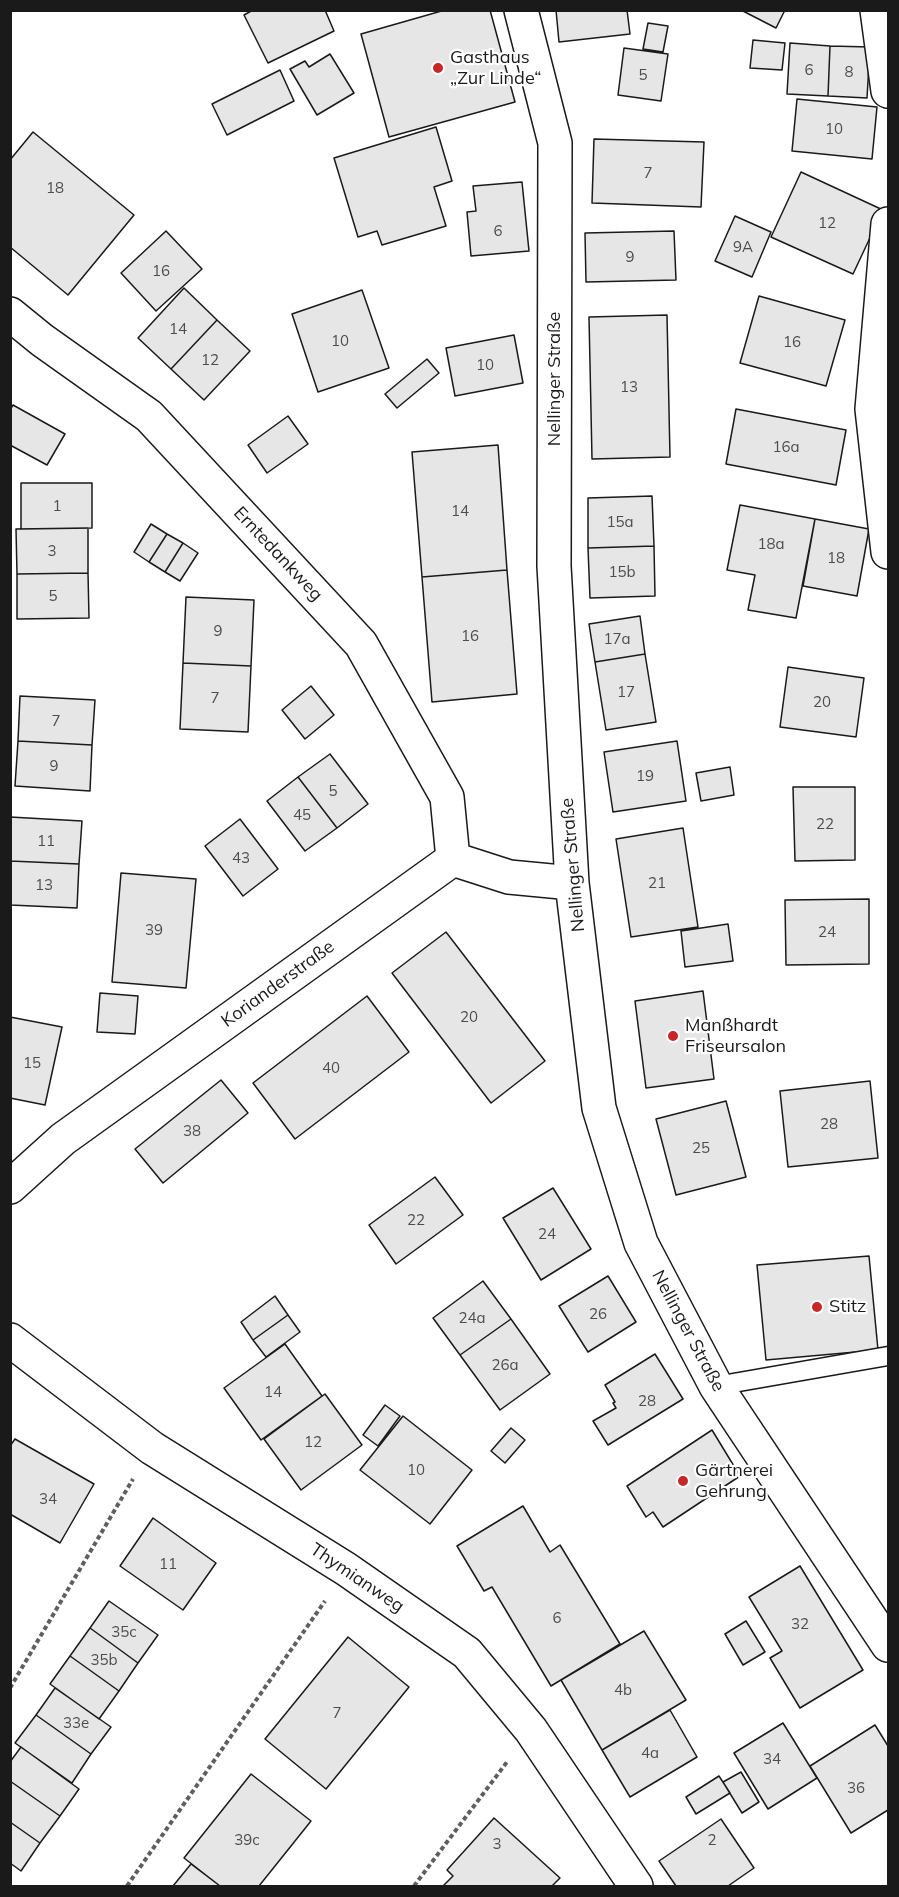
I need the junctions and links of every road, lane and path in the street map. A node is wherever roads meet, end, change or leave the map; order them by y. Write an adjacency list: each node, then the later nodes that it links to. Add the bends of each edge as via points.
1 (521, 10): 8 (street, Nellinger Straße, via 555,143 554,566)
2 (877, 10): 3 (street)
3 (888, 91)
4 (888, 224): 6 (street, via 872,409)
5 (10, 314): 7 (street, Erntedankweg, via 149,416 362,644 447,797)
6 (888, 552)
7 (453, 859): 8 (street, via 509,877); 9 (street, Korianderstraße, via 63,1139)
8 (572, 884): 12 (street, Nellinger Straße, via 599,1108 641,1243)
9 (10, 1188)
10 (10, 1340): 13 (street, Thymianweg)
11 (888, 1356): 12 (lane)
12 (716, 1386): 15 (street, Nellinger Straße)
13 (152, 1448): 14 (street, Thymianweg); 16 (path)
14 (346, 1569): 17 (street, Thymianweg, via 467,1653); 18 (path)
15 (888, 1645)
16 (10, 1688)
17 (531, 1730): 19 (path); 20 (street, Thymianweg)
18 (127, 1887)
19 (414, 1887)
20 (636, 1887)

